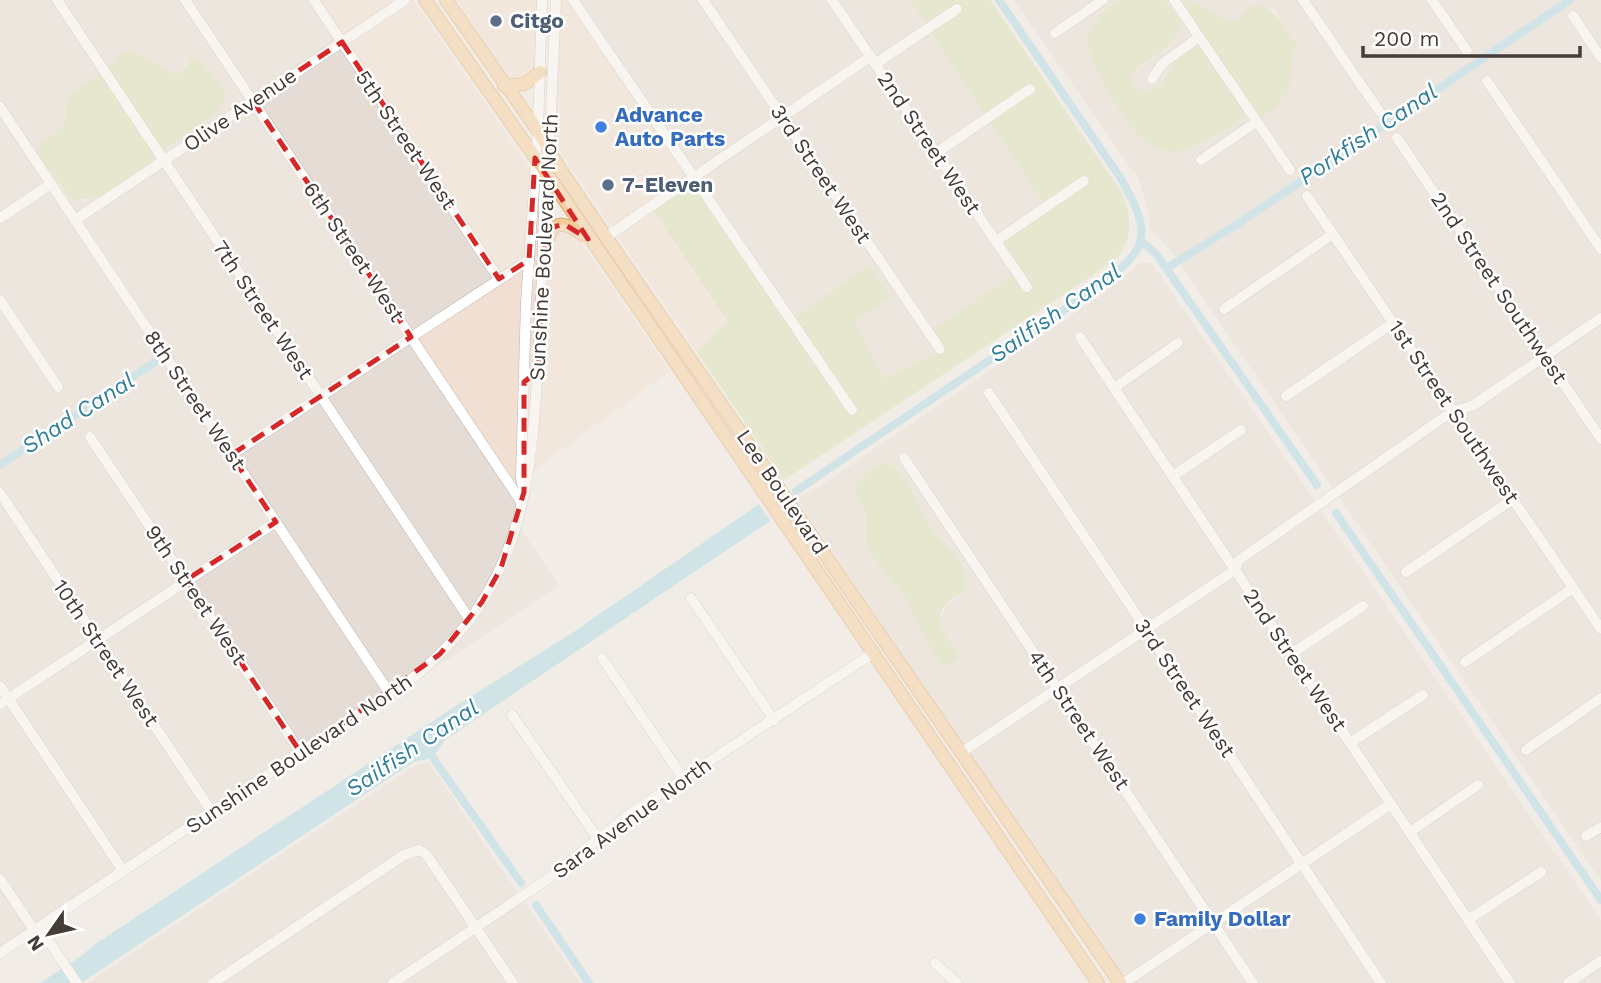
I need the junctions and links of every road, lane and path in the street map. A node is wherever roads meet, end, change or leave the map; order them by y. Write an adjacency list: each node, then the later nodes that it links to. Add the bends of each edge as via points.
1 (57, 0): 39 (street, 7th Street West)
2 (185, 0): 29 (street, 6th Street West)
3 (314, 0): 20 (street, 5th Street West)
4 (405, 0): 20 (street, Olive Avenue)
5 (425, 0): 38 (main road, Lee Boulevard)
6 (446, 0): 27 (main road, Lee Boulevard)
7 (542, 0): 24 (street, Sunshine Boulevard North)
8 (556, 0): 36 (street, Sunshine Boulevard North)
9 (573, 0): 43 (street)
10 (703, 0): 32 (street, 3rd Street West)
11 (832, 0): 23 (street, 2nd Street West)
12 (1103, 0): 18 (street)
13 (1174, 0): 19 (street)
14 (1303, 0): 31 (street)
15 (1432, 0): 21 (street)
16 (957, 9): 23 (street)
17 (1573, 16): 22 (street)
18 (1055, 33)
19 (1199, 37): 25 (street, via 1162,64); 33 (street)
20 (342, 42): 29 (street, Olive Avenue); 56 (street, 5th Street West)
21 (1467, 51)
22 (1601, 58)
23 (873, 61): 32 (street); 37 (street, 2nd Street West)
24 (540, 72): 27 (main road, via 525,83); 34 (street, Sunshine Boulevard North)
25 (1152, 79)
26 (1487, 81): 54 (street)
27 (504, 86): 34 (main road, Lee Boulevard)
28 (1030, 89): 37 (street)
29 (253, 101): 39 (street, Olive Avenue); 62 (street, 6th Street West)
30 (0, 107): 45 (street, 8th Street West)
31 (1379, 111)
32 (782, 117): 43 (street); 65 (street, 3rd Street West)
33 (1256, 122): 40 (street); 41 (street)
34 (538, 131): 36 (main road, Lee Boulevard); 38 (street, Sunshine Boulevard North)
35 (1397, 138): 66 (street, 2nd Street Southwest)
36 (548, 147): 42 (street, Sunshine Boulevard North); 50 (main road, Lee Boulevard)
37 (936, 153): 52 (street, 2nd Street West)
38 (535, 158): 42 (main road, Lee Boulevard); 55 (street, Sunshine Boulevard North)
39 (164, 160): 48 (street, Olive Avenue); 72 (street, 7th Street West)
40 (1201, 160)
41 (1290, 170)
42 (546, 173): 51 (main road, Lee Boulevard); 53 (street, Sunshine Boulevard North)
43 (694, 177): 50 (street); 74 (street)
44 (1084, 181): 52 (street)
45 (51, 184): 47 (street); 48 (street, 8th Street West)
46 (1307, 196): 49 (street, 1st Street Southwest)
47 (0, 218)
48 (75, 220): 80 (street, 8th Street West)
49 (1333, 234): 59 (street); 61 (street, 1st Street Southwest)
50 (606, 237): 112 (main road, Lee Boulevard)
51 (588, 239): 53 (main road, via 563,225 549,230); 97 (main road, Lee Boulevard)
52 (996, 241): 57 (street, 2nd Street West)
53 (545, 248): 67 (street, Sunshine Boulevard North)
54 (1601, 249)
55 (529, 260): 56 (street); 68 (street, Sunshine Boulevard North)
56 (499, 279): 62 (street)
57 (1027, 287)
58 (0, 300): 69 (street)
59 (1224, 309)
60 (1601, 318): 66 (street)
61 (1393, 323): 73 (street); 75 (street, 1st Street Southwest)
62 (411, 337): 72 (street); 84 (street, 6th Street West)
63 (1080, 337): 70 (street, 2nd Street West)
64 (1178, 343): 70 (street)
65 (940, 349)
66 (1545, 356): 75 (street, via 1472,406); 78 (street, 2nd Street Southwest)
67 (538, 371): 68 (street); 79 (street, Sunshine Boulevard North)
68 (524, 382): 79 (street, via 530,388); 84 (street, Sunshine Boulevard North)
69 (58, 387)
70 (1114, 388): 82 (street, 2nd Street West)
71 (989, 393): 95 (street, 3rd Street West)
72 (321, 396): 80 (street); 93 (street, 7th Street West)
73 (1286, 396)
74 (852, 410)
75 (1453, 411): 85 (street, 1st Street Southwest); 87 (street, via 1239,560)
76 (1241, 430): 82 (street)
77 (90, 436): 89 (street, 9th Street West)
78 (1601, 439)
79 (534, 444): 84 (street, Sunshine Boulevard North)
80 (231, 455): 86 (street, 8th Street West)
81 (904, 458): 102 (street, 4th Street West)
82 (1173, 476): 87 (street, 2nd Street West)
83 (0, 493): 96 (street, 10th Street West)
84 (523, 498): 93 (street, Sunshine Boulevard North, via 501,568)
85 (1513, 499): 88 (street); 90 (street, 1st Street Southwest)
86 (276, 522): 89 (street); 103 (street, 8th Street West)
87 (1235, 570): 95 (street); 98 (street, 2nd Street West)
88 (1406, 572)
89 (186, 580): 96 (street); 111 (street, 9th Street West)
90 (1573, 588): 94 (street, 1st Street Southwest); 100 (street)
91 (691, 598): 108 (street)
92 (1363, 606): 98 (street)
93 (470, 620): 103 (street, Sunshine Boulevard North, via 440,654)
94 (1601, 629)
95 (1146, 630): 102 (street); 122 (street, 3rd Street West)
96 (97, 639): 106 (street); 117 (street, 10th Street West)
97 (872, 654): 108 (street, Sara Avenue North); 113 (main road, via 890,665 960,766); 138 (main road, Lee Boulevard)
98 (1291, 654): 109 (street, 2nd Street West)
99 (602, 658): 114 (street)
100 (1465, 662)
101 (0, 686): 106 (street)
102 (1057, 689): 112 (street); 127 (street, 4th Street West)
103 (390, 694): 111 (street, Sunshine Boulevard North)
104 (1423, 695): 109 (street)
105 (1601, 698): 110 (street)
106 (4, 701): 123 (street)
107 (512, 715): 121 (street)
108 (774, 720): 114 (street, Sara Avenue North)
109 (1350, 743): 116 (street, 2nd Street West)
110 (1526, 750)
111 (301, 752): 117 (street, Sunshine Boulevard North)
112 (962, 752): 113 (main road, Lee Boulevard)
113 (978, 777): 139 (main road, Lee Boulevard)
114 (683, 778): 121 (street, Sara Avenue North)
115 (1478, 785): 119 (street)
116 (1391, 804): 119 (street, 2nd Street West); 122 (street)
117 (212, 813): 123 (street, Sunshine Boulevard North)
118 (1601, 827): 120 (street)
119 (1410, 832): 126 (street, 2nd Street West)
120 (1586, 836)
121 (598, 839): 128 (street, Sara Avenue North)
122 (1302, 864): 127 (street); 141 (street, 3rd Street West)
123 (123, 871): 129 (street, Sunshine Boulevard North)
124 (1541, 872): 126 (street)
125 (0, 879): 129 (street)
126 (1468, 920): 142 (street, 2nd Street West)
127 (1213, 923): 139 (street); 140 (street, 4th Street West)
128 (475, 928): 134 (street, via 426,853 419,850 404,855); 135 (street, Sara Avenue North); 136 (street)
129 (36, 929): 130 (street, Sunshine Boulevard North); 133 (street)
130 (0, 953)
131 (1601, 961): 143 (street)
132 (935, 963): 137 (street)
133 (77, 983)
134 (213, 983)
135 (393, 983)
136 (513, 983)
137 (957, 983)
138 (1098, 983)
139 (1122, 983)
140 (1253, 983)
141 (1381, 983)
142 (1510, 983)
143 (1568, 983)

